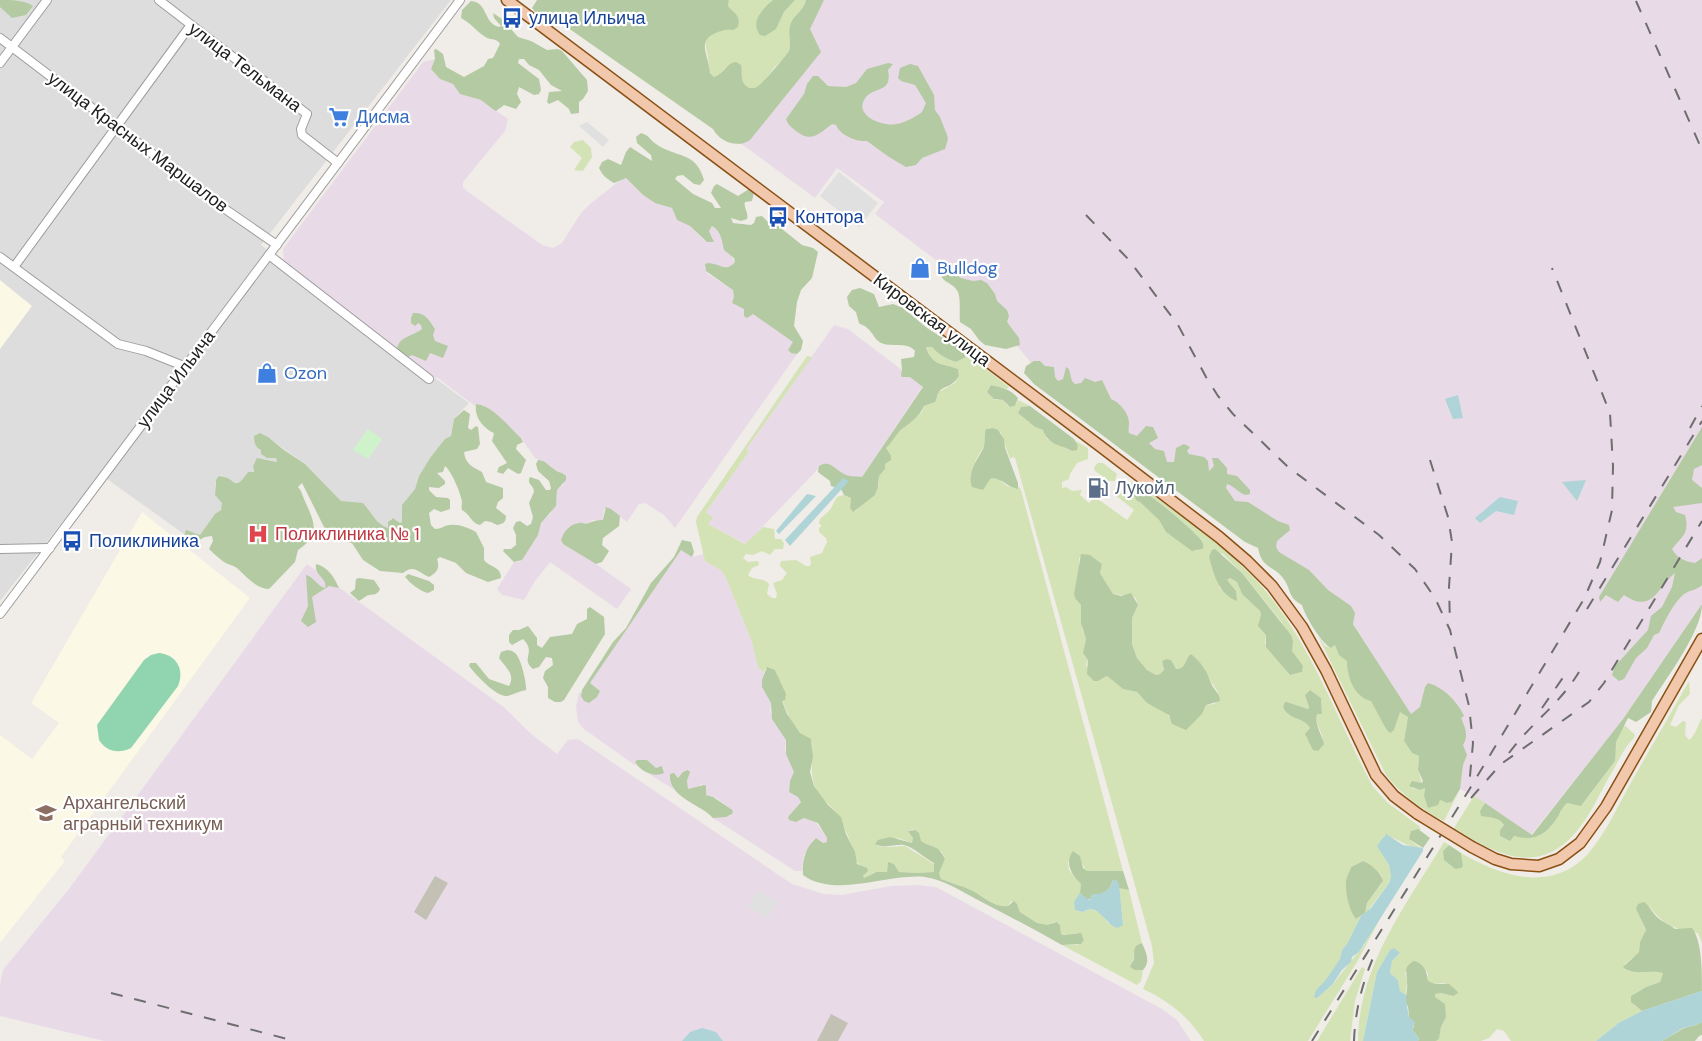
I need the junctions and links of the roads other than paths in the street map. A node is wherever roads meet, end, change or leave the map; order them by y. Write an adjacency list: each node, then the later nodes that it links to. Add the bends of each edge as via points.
1 (47, 0): 7 (street)
2 (159, 0): 5 (street, улица Тельмана)
3 (460, 0): 10 (street, улица Ильича)
4 (507, 0): 20 (main road, Кировская улица, bridge, via 1219,537 1260,573 1302,627 1376,775 1394,796 1472,848 1511,864 1539,866 1558,860 1580,843 1602,814)
5 (190, 26): 9 (street); 10 (street, улица Тельмана, via 307,114 302,135)
6 (0, 38): 7 (street, улица Красных Маршалов)
7 (12, 47): 8 (street); 9 (street, улица Красных Маршалов)
8 (0, 63)
9 (116, 126): 11 (street, улица Красных Маршалов); 14 (street)
10 (338, 163): 11 (street, улица Ильича)
11 (277, 244): 12 (street, улица Ильича)
12 (269, 255): 15 (street, улица Ильича); 16 (street)
13 (0, 257): 14 (street)
14 (14, 267): 15 (street, via 118,344)
15 (186, 367): 17 (street, улица Ильича)
16 (429, 379)
17 (50, 548): 18 (street); 19 (street, улица Ильича)
18 (0, 549)
19 (0, 614)
20 (1702, 639)

